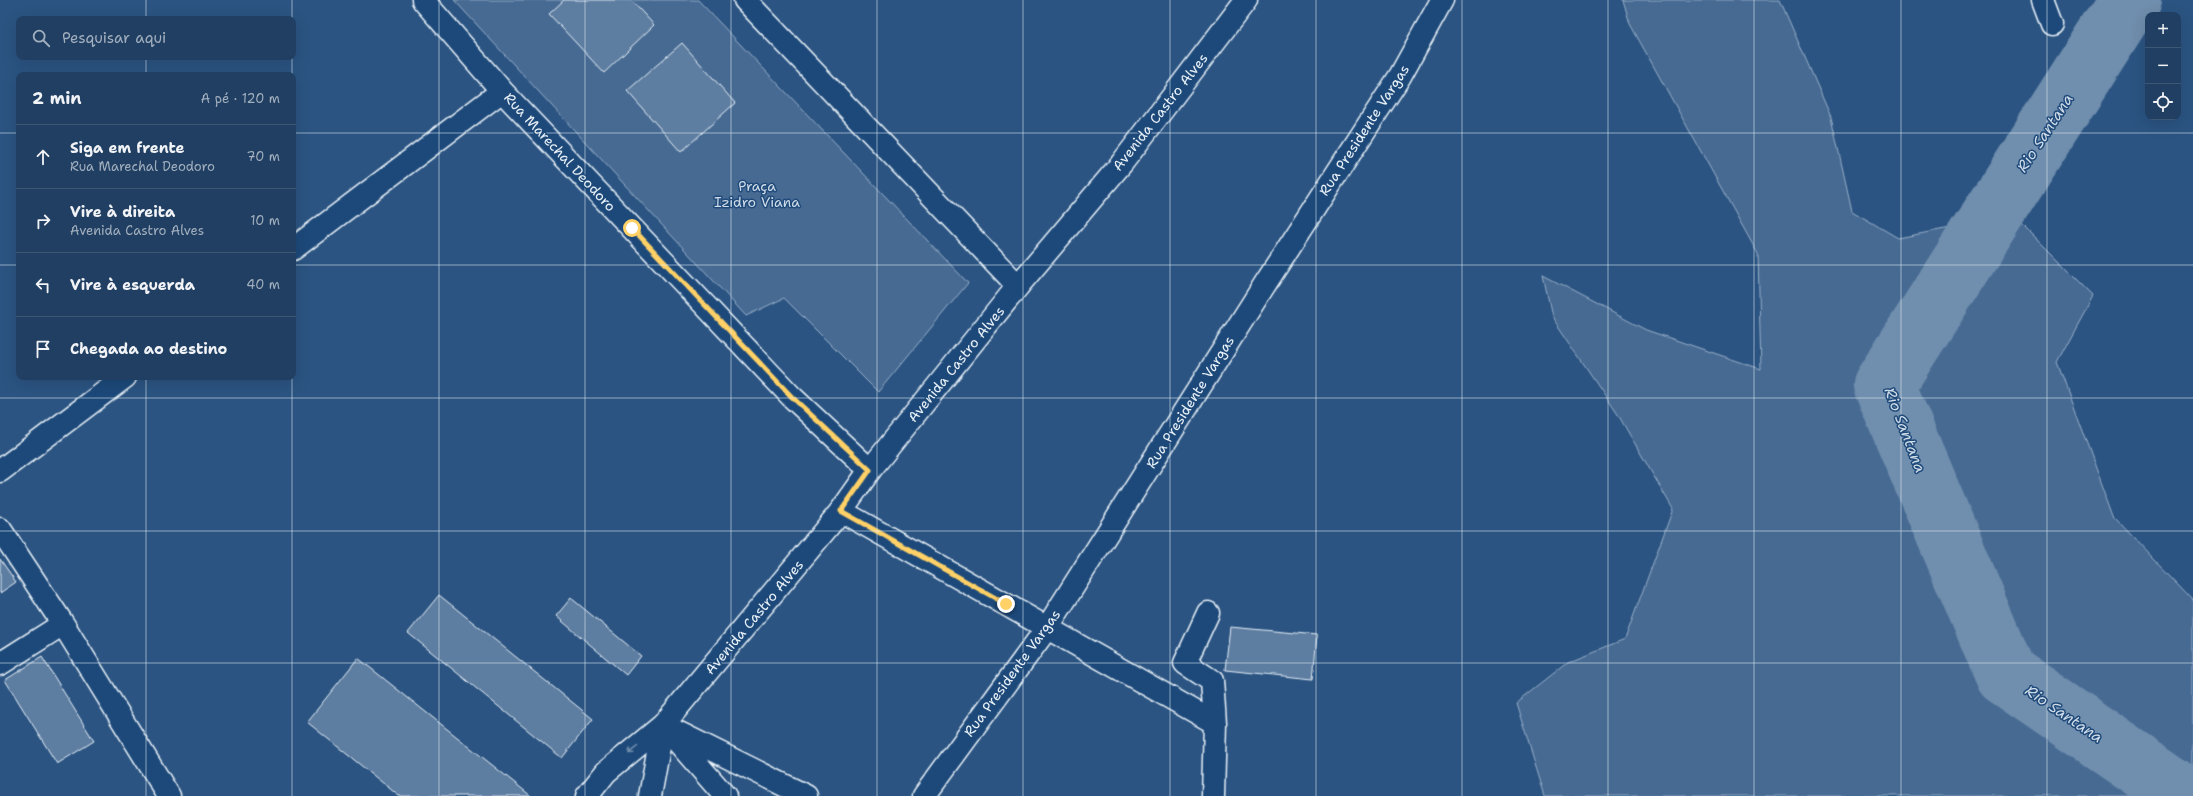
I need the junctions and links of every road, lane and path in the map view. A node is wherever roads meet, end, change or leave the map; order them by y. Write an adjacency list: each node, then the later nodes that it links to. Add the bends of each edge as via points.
1 (423, 0): 7 (street, Rua Marechal Deodoro)
2 (745, 0): 9 (street)
3 (1246, 0): 9 (street, Avenida Castro Alves, via 1122,163)
4 (1442, 0): 17 (street, Rua Presidente Vargas, via 1400,76)
5 (2043, 0): 6 (street)
6 (2052, 24)
7 (502, 91): 8 (street); 11 (street, Rua Marechal Deodoro, via 792,397)
8 (296, 247)
9 (1018, 286): 11 (street, Avenida Castro Alves)
10 (121, 380): 12 (street)
11 (870, 470): 13 (street, Avenida Castro Alves)
12 (0, 471)
13 (841, 511): 17 (street); 20 (street, Avenida Castro Alves)
14 (0, 529): 16 (street)
15 (1208, 613): 19 (street, via 1185,664 1212,681)
16 (63, 624): 18 (street); 21 (street)
17 (1047, 628): 19 (street); 26 (street, Rua Presidente Vargas)
18 (0, 664)
19 (1215, 723): 27 (street)
20 (663, 725): 22 (street, Avenida Castro Alves, one-way to 22, via 606,772); 23 (street, Avenida Castro Alves); 24 (street); 25 (street)
21 (169, 796)
22 (587, 796)
23 (650, 796)
24 (725, 796)
25 (806, 796)
26 (924, 796)
27 (1213, 796)

